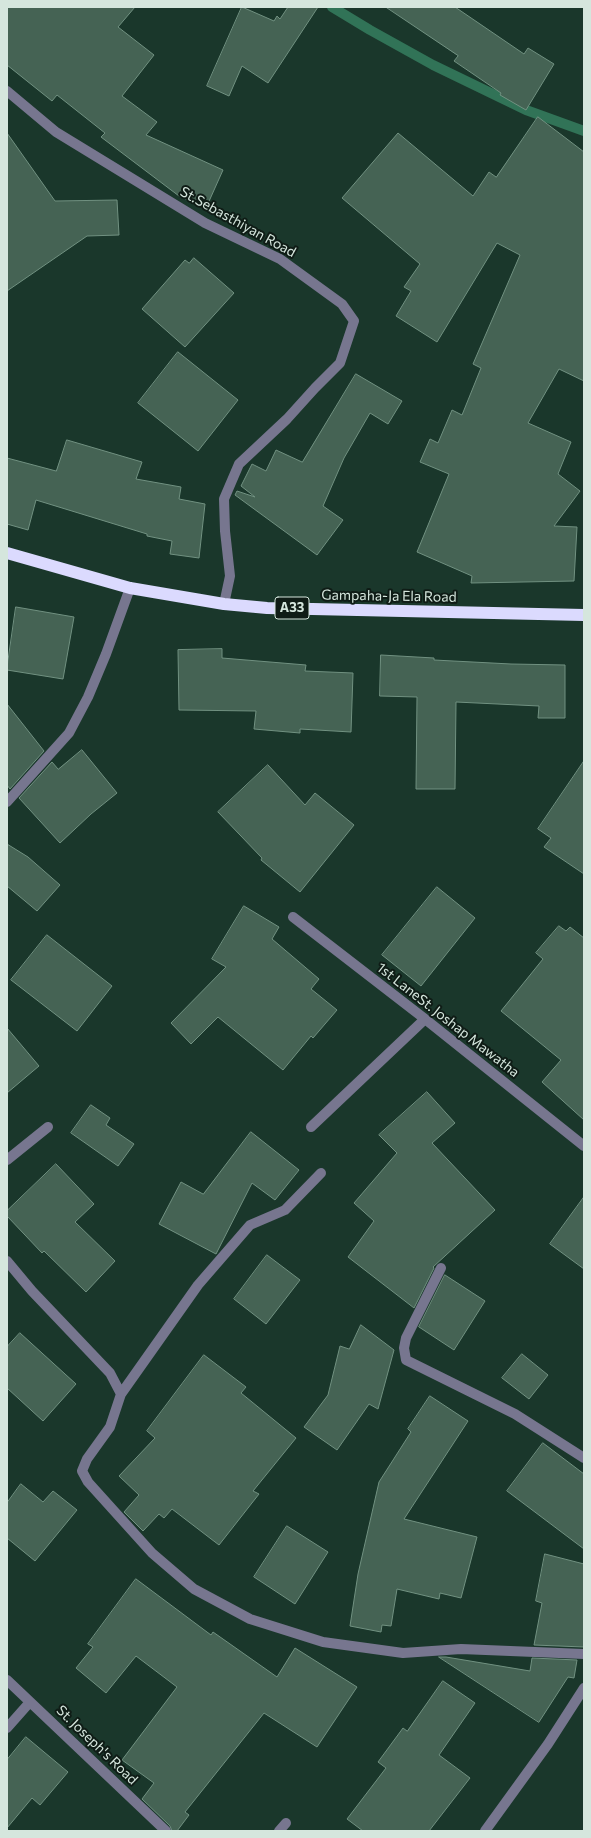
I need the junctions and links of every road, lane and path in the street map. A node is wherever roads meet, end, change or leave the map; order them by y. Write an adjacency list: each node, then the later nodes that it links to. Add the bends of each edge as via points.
1 (7, 91): 4 (street, St.Sebasthiyan Road, via 56,132 205,223 280,259 342,304 354,321 340,363 287,419 239,464 224,499 230,576)
2 (7, 552): 3 (highway, Gampaha-Ja Ela Road / A33)
3 (130, 588): 4 (highway, Gampaha-Ja Ela Road / A33); 6 (street, via 88,697 69,733)
4 (224, 604): 5 (highway, Gampaha-Ja Ela Road / A33, via 266,608)
5 (584, 616)
6 (7, 802)
7 (293, 917): 8 (street, 1st LaneSt. Joshap Mawatha)
8 (425, 1018): 10 (street); 11 (street, 1st LaneSt. Joshap Mawatha)
9 (48, 1127): 12 (street)
10 (311, 1127)
11 (584, 1146)
12 (7, 1160)
13 (321, 1174): 16 (street, via 285,1210 250,1225 198,1285)
14 (7, 1261): 16 (street, via 32,1292 110,1373)
15 (441, 1268): 17 (street, via 406,1338 406,1360 515,1414)
16 (121, 1394): 18 (street, via 110,1427 87,1459 82,1471 88,1482 147,1547 194,1589 250,1619 323,1642 403,1653 461,1649)
17 (584, 1458)
18 (584, 1654)
19 (7, 1680): 21 (street, St. Joseph's Road)
20 (584, 1688): 24 (street, via 548,1744)
21 (30, 1702): 22 (street); 23 (street, St. Joseph's Road)
22 (7, 1728)
23 (166, 1831)
24 (485, 1831)

